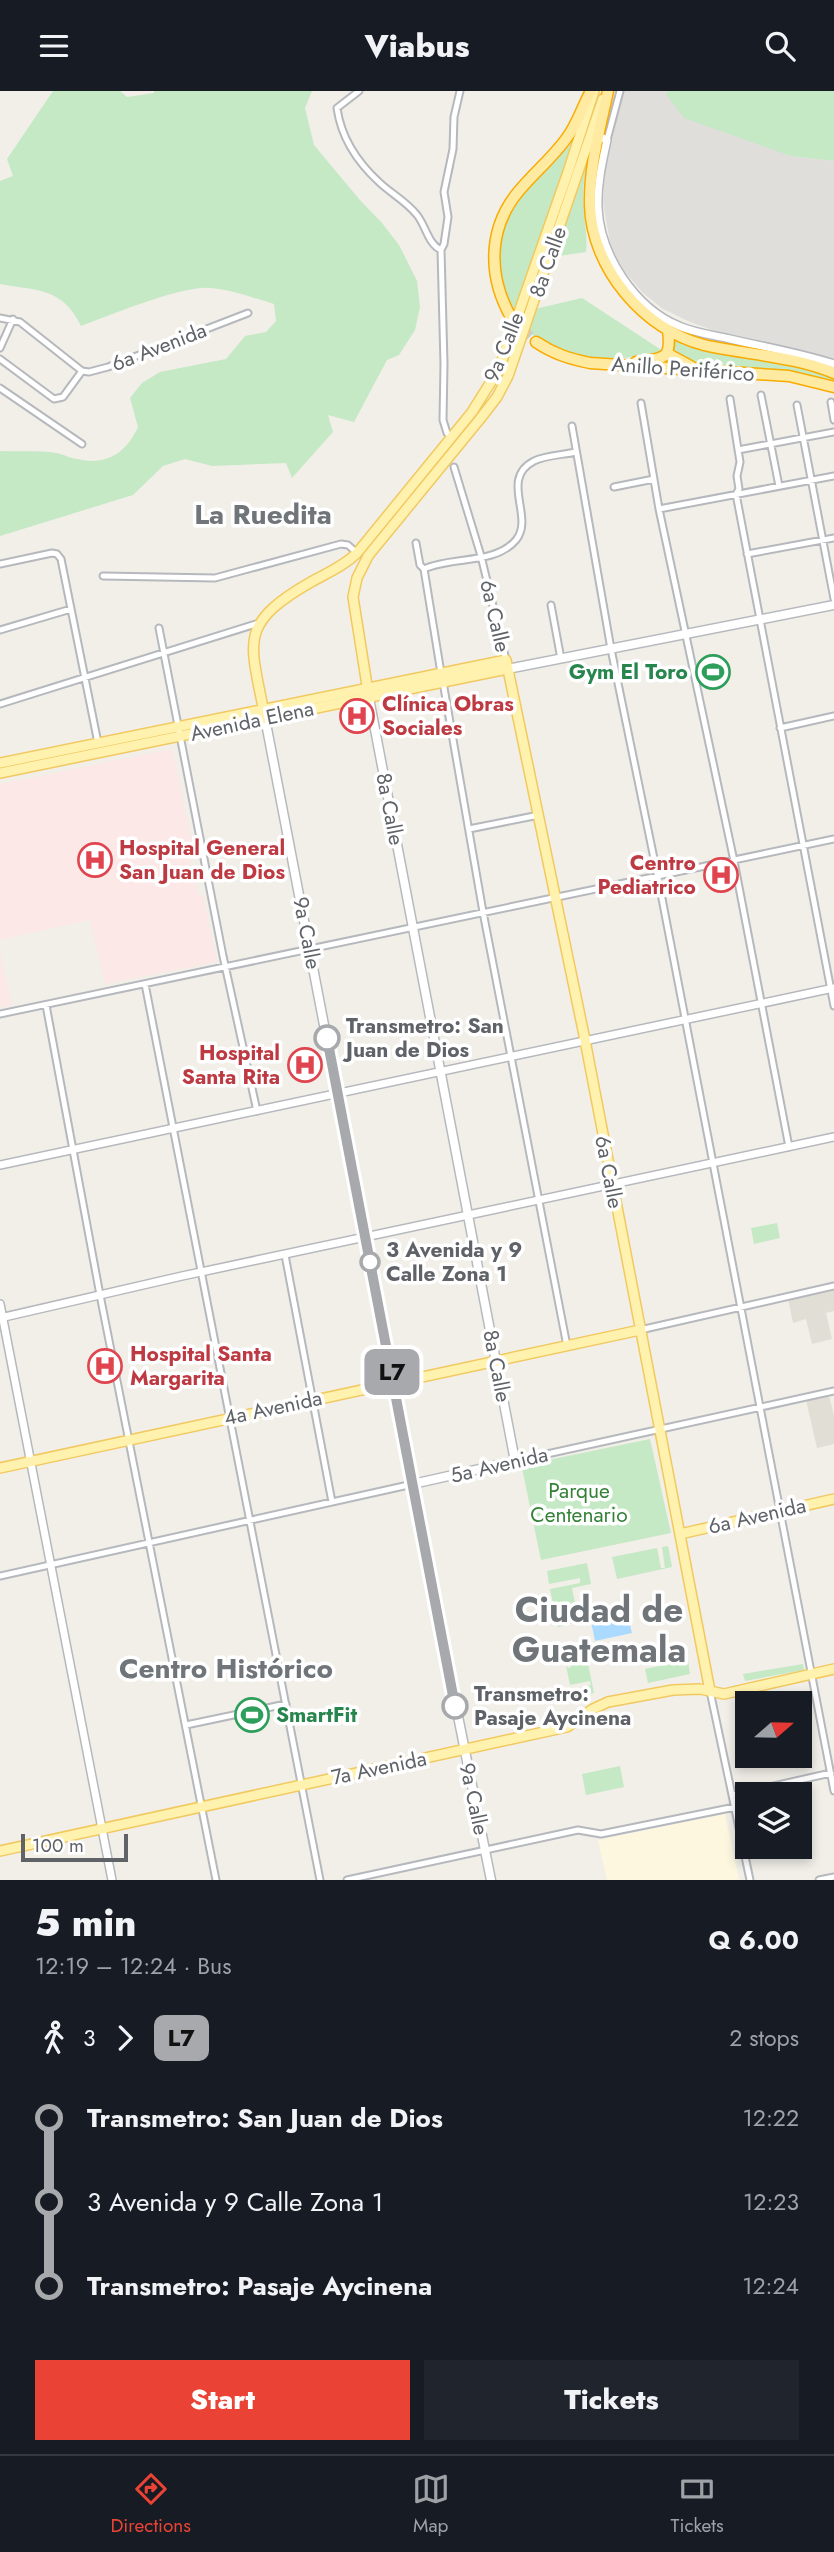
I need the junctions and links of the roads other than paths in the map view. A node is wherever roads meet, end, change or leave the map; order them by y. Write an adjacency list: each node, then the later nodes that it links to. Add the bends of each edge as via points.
1 (359, 91): 7 (street, via 337,108 351,149 380,183 418,215)
2 (460, 91): 7 (street, via 443,192 448,218)
3 (592, 91): 10 (highway, via 567,138 517,193 500,222 494,272); 32 (main road, 9a Calle, via 499,369)
4 (608, 91): 6 (highway, Anillo Periférico); 70 (main road, 8a Calle, via 508,376 497,397 360,568 353,597)
5 (620, 91): 6 (street, Anillo Periférico)
6 (602, 138): 12 (highway, Anillo Periférico, via 591,176 590,208 599,247 626,293); 17 (street, Anillo Periférico, via 600,223 614,262 635,293 683,327)
7 (440, 250): 32 (street, via 443,420)
8 (248, 313): 20 (street, 6a Avenida, via 108,367)
9 (0, 318): 11 (street, 6a Avenida)
10 (512, 319)
11 (13, 320): 14 (street); 20 (street, 6a Avenida)
12 (668, 330): 15 (highway); 21 (highway, Anillo Periférico, via 704,345 806,363)
13 (536, 342): 18 (highway, Anillo Periférico, via 570,359)
14 (0, 348)
15 (668, 354): 18 (highway); 19 (highway)
16 (0, 359): 20 (street, via 54,399 63,397)
17 (834, 364)
18 (614, 365): 19 (highway, Anillo Periférico)
19 (697, 370): 22 (highway, Anillo Periférico, via 789,376)
20 (82, 371)
21 (834, 373)
22 (834, 387)
23 (0, 388): 34 (street)
24 (761, 395): 35 (street)
25 (730, 399): 36 (street)
26 (831, 402): 29 (street)
27 (641, 403): 40 (street)
28 (797, 405): 33 (street)
29 (834, 420)
30 (572, 426): 37 (street)
31 (834, 432): 33 (street)
32 (452, 437): 49 (main road, 9a Calle)
33 (803, 438): 35 (street); 41 (street)
34 (82, 444)
35 (770, 444): 36 (street); 42 (street)
36 (738, 450): 44 (street)
37 (576, 452): 51 (street, via 533,461 524,469 517,488 521,529 517,539 497,553); 64 (street)
38 (454, 467): 51 (street, 6a Calle)
39 (834, 476): 41 (street)
40 (654, 479): 43 (street); 45 (street)
41 (811, 480): 42 (street); 47 (street)
42 (779, 486): 44 (street)
43 (614, 487)
44 (736, 494): 45 (street); 50 (street)
45 (659, 509): 63 (street)
46 (834, 538): 47 (street)
47 (823, 540): 50 (street); 55 (street)
48 (416, 543): 53 (street)
49 (357, 553): 54 (street, via 341,544 215,578); 60 (main road, 9a Calle, via 279,601)
50 (747, 554): 59 (street)
51 (481, 556): 53 (street); 67 (street, 6a Calle)
52 (0, 564): 58 (street, via 57,554)
53 (424, 569): 69 (street)
54 (103, 576)
55 (834, 599)
56 (551, 605): 66 (street)
57 (834, 605): 59 (main road, Avenida Elena)
58 (71, 609): 62 (street); 68 (street)
59 (759, 621): 63 (main road, Avenida Elena); 74 (street)
60 (259, 623): 65 (street); 72 (main road, 9a Calle, via 253,657)
61 (159, 628): 65 (street)
62 (0, 630)
63 (684, 635): 64 (main road, Avenida Elena); 83 (street)
64 (611, 649): 66 (main road, Avenida Elena); 84 (street)
65 (164, 653): 68 (street); 75 (street)
66 (561, 659): 67 (main road, Avenida Elena)
67 (507, 665): 69 (main road, Avenida Elena); 79 (main road, 6a Calle)
68 (85, 677): 71 (street); 76 (street)
69 (442, 678): 70 (main road, Avenida Elena); 80 (street)
70 (367, 693): 72 (main road, Avenida Elena); 87 (main road, 8a Calle)
71 (0, 704)
72 (264, 713): 75 (main road, Avenida Elena); 88 (main road, 9a Calle)
73 (834, 716): 74 (street)
74 (780, 729): 82 (street)
75 (179, 731): 76 (main road, Avenida Elena); 89 (street)
76 (99, 748): 77 (main road, Avenida Elena); 78 (main road, Avenida Elena)
77 (0, 763)
78 (0, 773)
79 (540, 815): 80 (street); 85 (main road, 6a Calle)
80 (468, 829): 86 (street)
81 (834, 839): 82 (street)
82 (803, 846): 83 (street); 91 (street)
83 (734, 861): 84 (street); 92 (street)
84 (657, 877): 85 (street); 96 (street)
85 (556, 897): 86 (street); 97 (main road, 6a Calle)
86 (483, 912): 87 (street); 98 (street)
87 (413, 927): 88 (street); 99 (main road, 8a Calle)
88 (310, 949): 89 (street); 100 (main road, 9a Calle)
89 (226, 967): 90 (street); 101 (street)
90 (145, 984): 93 (street); 102 (street)
91 (832, 989): 92 (street); 94 (street)
92 (761, 1004): 96 (street); 104 (street)
93 (47, 1005): 95 (street); 105 (street)
94 (834, 1006)
95 (0, 1014)
96 (685, 1020): 97 (street); 106 (street)
97 (585, 1041): 98 (street); 108 (main road, 6a Calle)
98 (511, 1057): 99 (street); 109 (street)
99 (440, 1072): 100 (street); 110 (main road, 8a Calle)
100 (339, 1094): 101 (street); 111 (main road, 9a Calle)
101 (257, 1111): 102 (street)
102 (174, 1129): 105 (street); 113 (street)
103 (834, 1137): 104 (street)
104 (789, 1147): 106 (street)
105 (74, 1150): 107 (street); 115 (street)
106 (713, 1163): 108 (street); 117 (street)
107 (0, 1165)
108 (612, 1185): 109 (street); 119 (main road, 6a Calle)
109 (539, 1201): 110 (street); 120 (street)
110 (468, 1216): 111 (street); 121 (main road, 8a Calle)
111 (365, 1238): 112 (street); 122 (main road, 9a Calle)
112 (285, 1255): 113 (street); 124 (street)
113 (202, 1272): 115 (street); 126 (street)
114 (834, 1286): 117 (street, 4a Avenida)
115 (100, 1295): 118 (street); 128 (street)
116 (0, 1304): 118 (street)
117 (741, 1307): 119 (street, 4a Avenida); 125 (street)
118 (1, 1318): 129 (street)
119 (640, 1330): 120 (main road, 4a Avenida); 127 (main road, 6a Calle)
120 (567, 1346): 121 (main road, 4a Avenida)
121 (496, 1361): 122 (main road, 4a Avenida); 130 (main road, 8a Calle)
122 (394, 1382): 124 (main road, 4a Avenida); 132 (main road, 9a Calle)
123 (834, 1391): 125 (street, 5a Avenida)
124 (314, 1399): 126 (main road, 4a Avenida); 134 (street)
125 (760, 1407): 127 (street, 5a Avenida); 135 (street)
126 (229, 1418): 128 (main road, 4a Avenida); 136 (street)
127 (659, 1428): 130 (street, 5a Avenida); 137 (main road, 6a Calle)
128 (130, 1439): 129 (main road, 4a Avenida); 138 (street)
129 (31, 1461): 131 (main road, 4a Avenida); 139 (street)
130 (515, 1461): 132 (main road, 5a Avenida)
131 (0, 1468)
132 (413, 1484): 134 (street, 5a Avenida); 146 (main road, 9a Calle)
133 (834, 1499): 135 (main road, 6a Avenida)
134 (332, 1502): 136 (street, 5a Avenida)
135 (780, 1511): 137 (main road, 6a Avenida); 142 (street)
136 (250, 1520): 138 (street, 5a Avenida); 144 (street)
137 (680, 1534): 143 (main road, 6a Calle)
138 (150, 1542): 139 (street, 5a Avenida); 145 (street)
139 (51, 1564): 140 (street, 5a Avenida); 153 (street)
140 (0, 1576)
141 (834, 1669): 142 (main road, 7a Avenida)
142 (811, 1674): 143 (main road, 7a Avenida, via 724,1694); 147 (street)
143 (710, 1691): 146 (main road, 7a Avenida, via 673,1690 608,1702 567,1727); 150 (street, 6a Calle)
144 (286, 1704): 145 (street); 148 (street)
145 (186, 1725): 151 (street)
146 (464, 1750): 148 (main road, 7a Avenida); 154 (main road, 9a Calle)
147 (832, 1773): 149 (street); 150 (street)
148 (301, 1785): 151 (main road, 7a Avenida); 160 (street)
149 (834, 1791)
150 (733, 1795): 152 (street, 6a Calle)
151 (202, 1807): 153 (main road, 7a Avenida); 159 (street)
152 (735, 1807): 154 (street, via 601,1834 578,1830)
153 (102, 1829): 155 (main road, 7a Avenida); 158 (street)
154 (485, 1850): 161 (street); 162 (main road, 9a Calle)
155 (0, 1851)
156 (746, 1859): 163 (street, 6a Calle)
157 (834, 1877): 164 (street)
158 (112, 1880)
159 (216, 1880)
160 (320, 1880)
161 (346, 1880)
162 (491, 1880)
163 (750, 1880)
164 (819, 1880)

